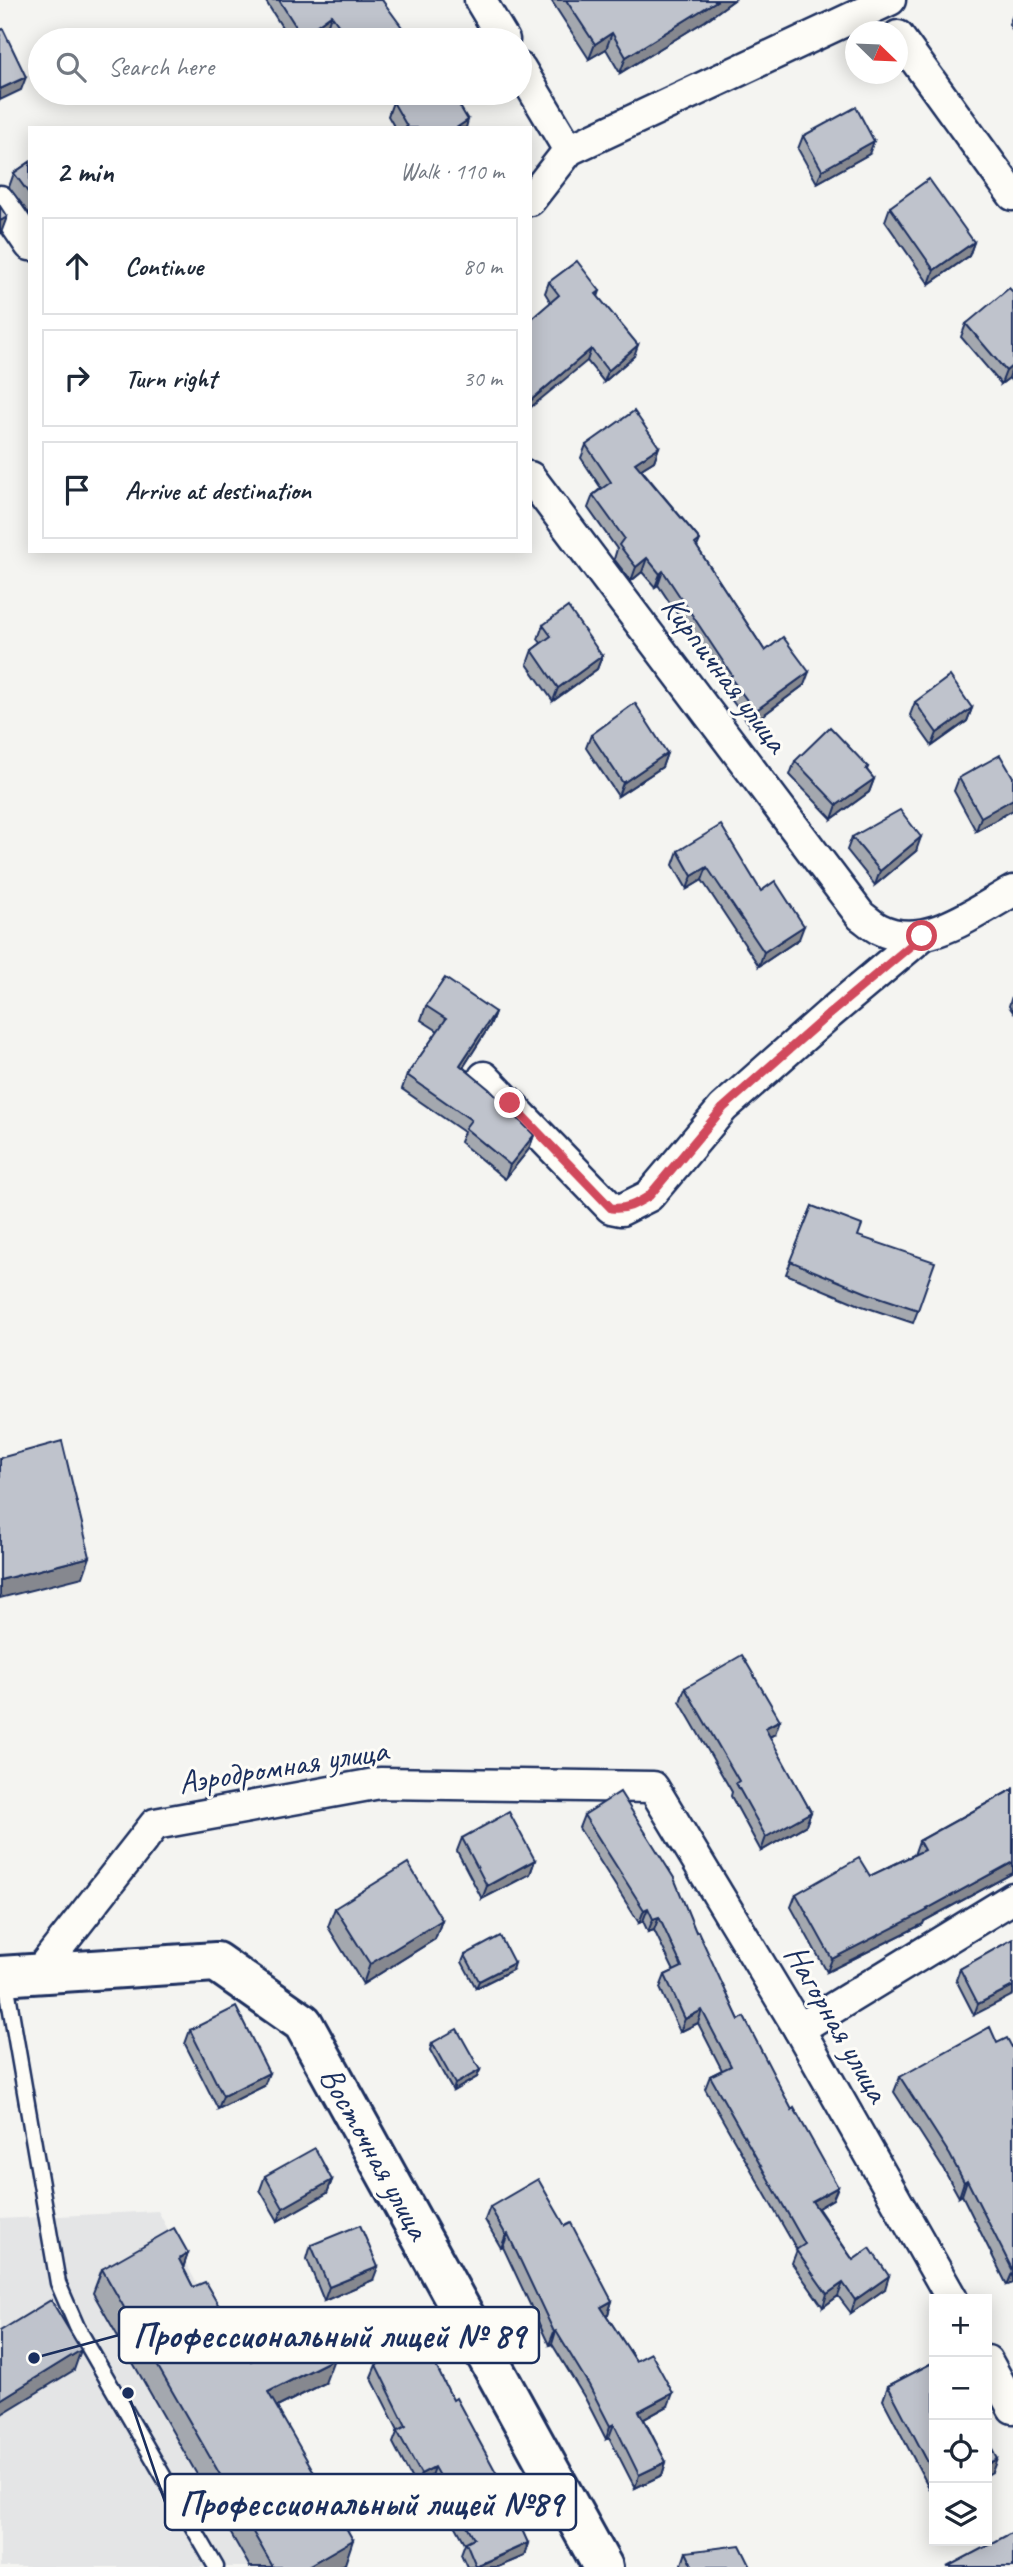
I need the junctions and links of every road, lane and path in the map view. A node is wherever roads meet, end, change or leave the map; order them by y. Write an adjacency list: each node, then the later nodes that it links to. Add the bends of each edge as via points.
1 (480, 0): 4 (street)
2 (883, 4): 3 (street); 7 (street)
3 (890, 21)
4 (496, 28)
5 (908, 51): 8 (street)
6 (532, 88): 7 (street)
7 (569, 150): 9 (street)
8 (1013, 195)
9 (532, 198)
10 (0, 201): 11 (street)
11 (28, 242)
12 (532, 480): 14 (street, Кирпичная улица, via 861,916 899,936)
13 (1013, 891): 14 (street)
14 (922, 936): 15 (street, via 723,1108 649,1196 621,1210 611,1208)
15 (484, 1077)
16 (653, 1787): 18 (street, Аэродромная улица, via 380,1783 155,1824); 19 (street, Нагорная улица)
17 (1013, 1898): 19 (street)
18 (15, 1974): 23 (lane, via 58,2283 77,2327); 24 (street, Восточная улица, via 216,1962 303,2023)
19 (799, 2029): 20 (street, Нагорная улица)
20 (949, 2294)
21 (992, 2370): 22 (street)
22 (1013, 2408)
23 (216, 2567)
24 (603, 2567)

